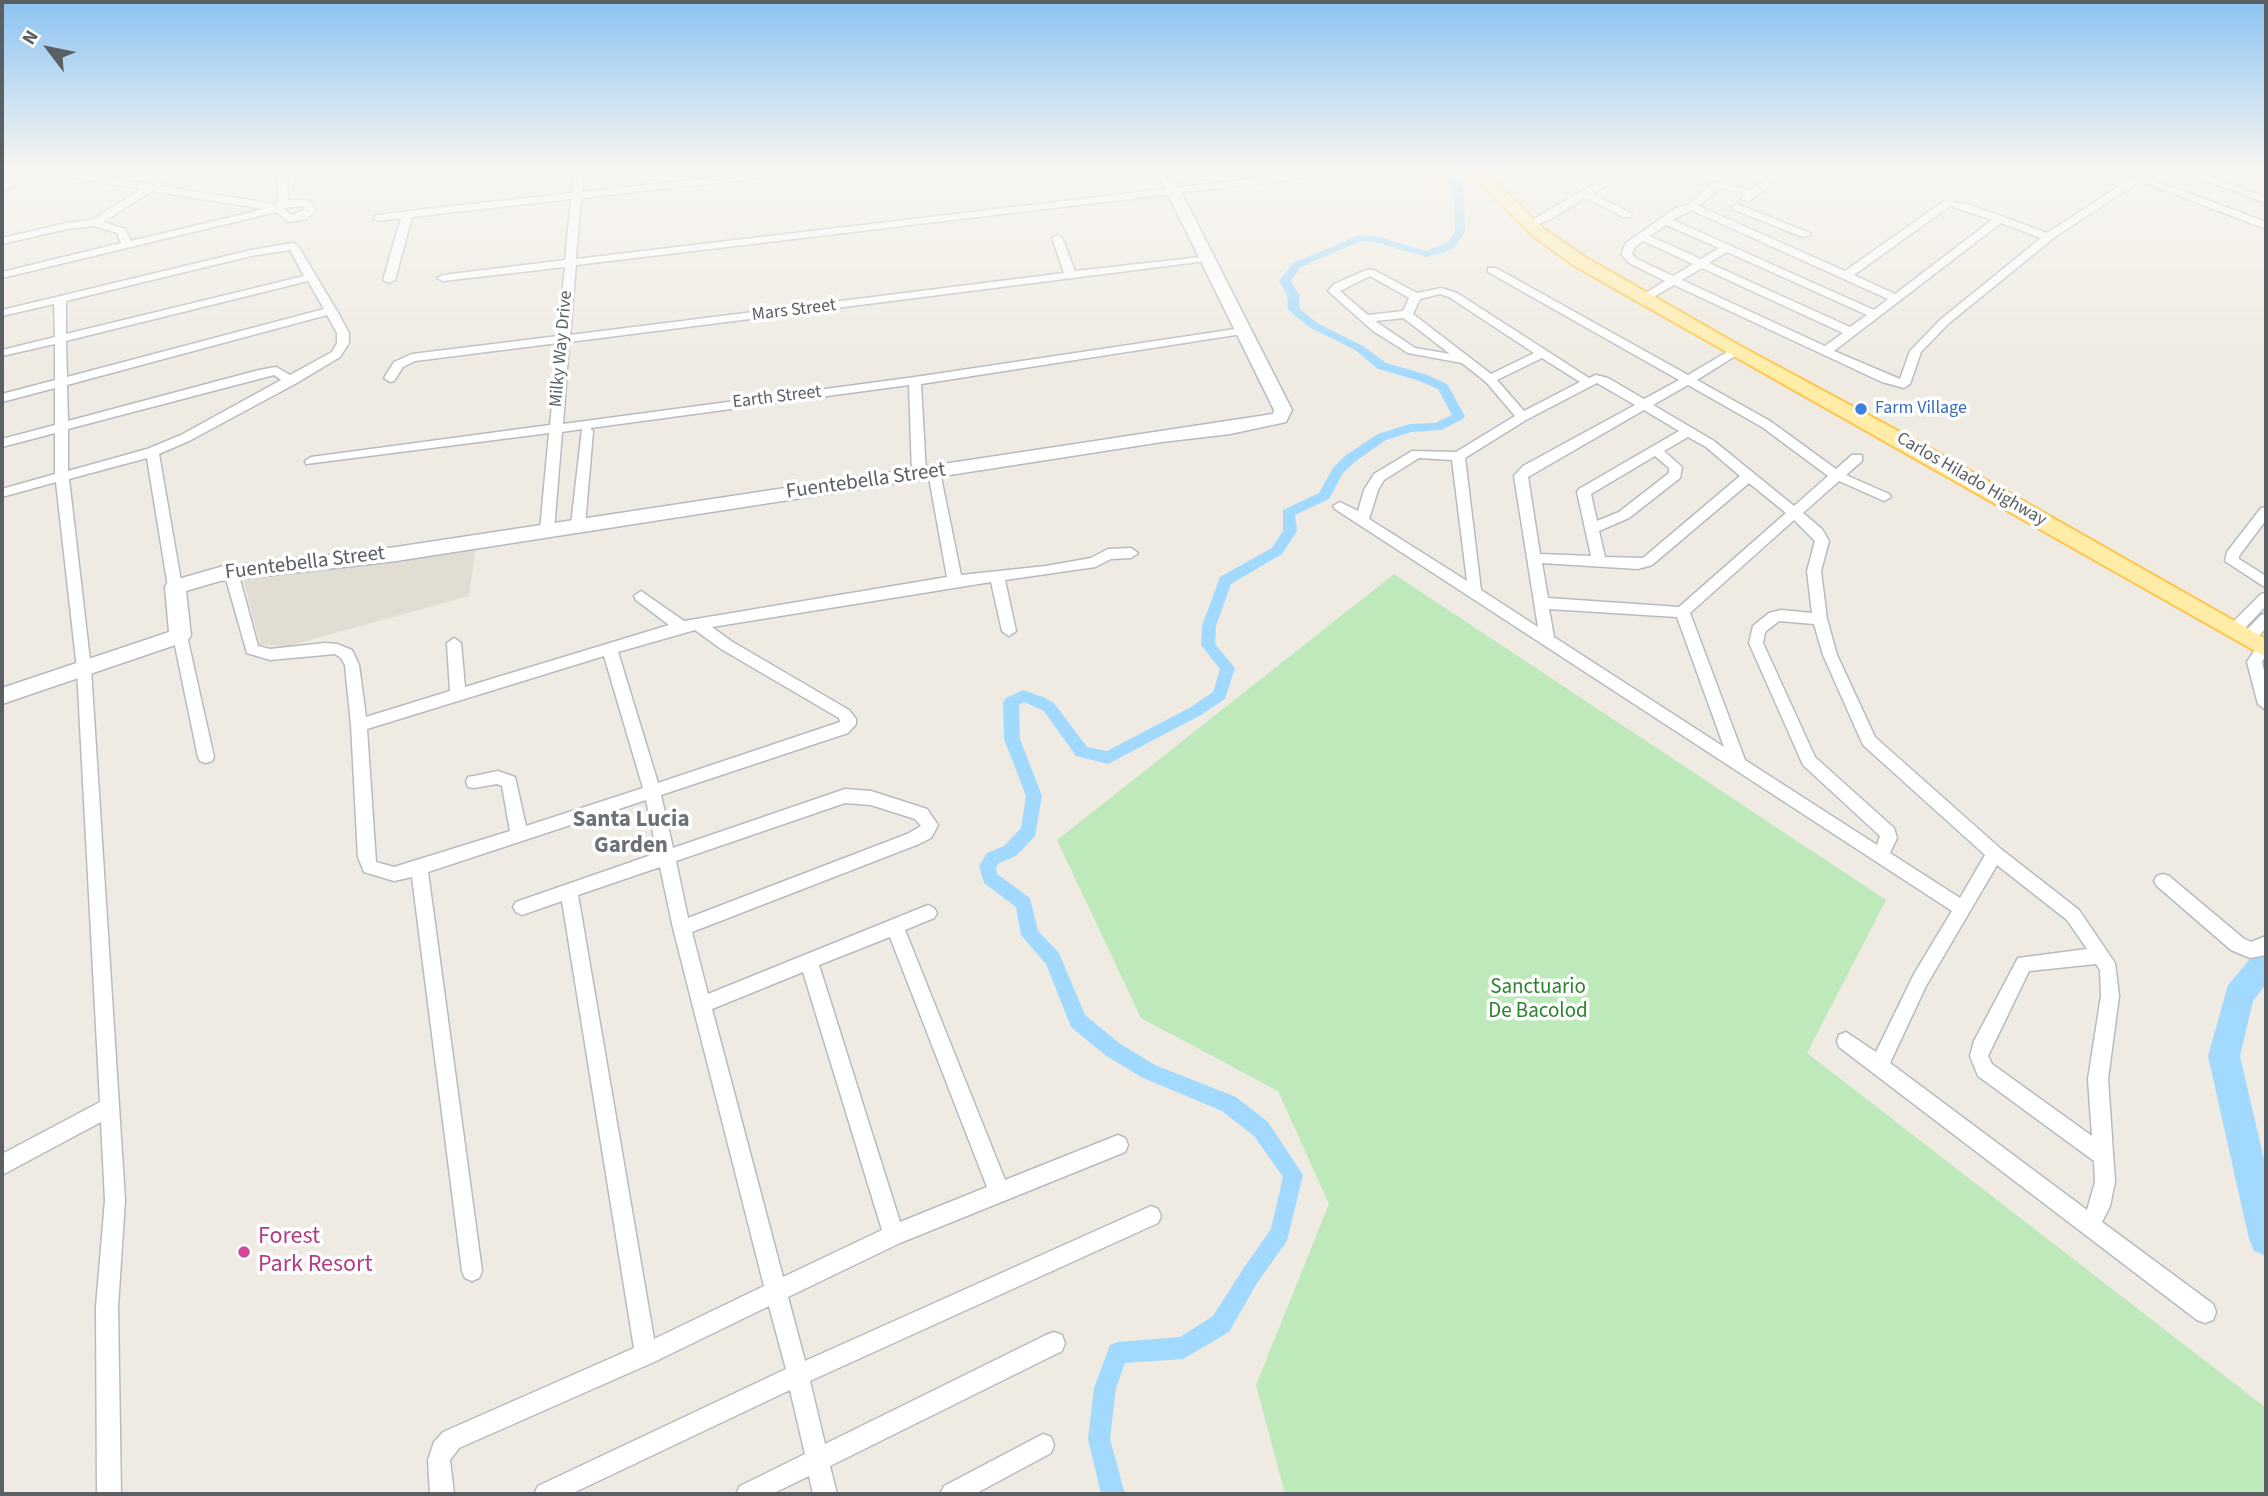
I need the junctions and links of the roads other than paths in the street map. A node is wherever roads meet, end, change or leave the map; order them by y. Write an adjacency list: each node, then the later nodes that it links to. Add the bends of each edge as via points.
1 (19, 238): 18 (street)
2 (124, 238): 19 (street)
3 (159, 238): 19 (street)
4 (401, 238): 31 (street)
5 (573, 238): 23 (street, Milky Way Drive)
6 (784, 238): 23 (street)
7 (1057, 238): 28 (street)
8 (1196, 238): 22 (street, Fuentebella Street)
9 (1548, 238): 35 (main road, Carlos Hilado Highway)
10 (1642, 238): 32 (street, via 1627,249 1629,257)
11 (1645, 238): 24 (street)
12 (1704, 238): 20 (street)
13 (1763, 238): 21 (street)
14 (1801, 238): 21 (street)
15 (1898, 238): 27 (street)
16 (1975, 238): 34 (street)
17 (2047, 238): 46 (street, via 1921,345 1904,384)
18 (2, 242)
19 (127, 245): 26 (street)
20 (1727, 248): 24 (street); 40 (street)
21 (1786, 248): 27 (street)
22 (1206, 258): 28 (street, Mars Street); 42 (street, Fuentebella Street)
23 (571, 263): 30 (street); 45 (street, Milky Way Drive)
24 (1703, 264): 32 (street); 43 (street)
25 (1492, 270): 54 (street)
26 (2, 275)
27 (1847, 275): 34 (street)
28 (1071, 276): 45 (street, Mars Street)
29 (312, 277): 36 (street, via 296,247 286,246); 37 (street); 44 (street)
30 (443, 278)
31 (389, 280)
32 (1674, 281): 35 (street); 46 (street)
33 (1415, 297): 39 (street); 41 (street, via 1370,271 1335,288 1335,294); 49 (street, via 1446,292)
34 (1896, 298): 40 (street)
35 (1643, 299): 47 (main road, Carlos Hilado Highway)
36 (60, 300): 38 (street); 44 (street)
37 (331, 311): 55 (street, via 343,332 341,348); 57 (street)
38 (2, 313)
39 (1407, 314): 41 (street); 50 (street)
40 (1874, 314): 43 (street)
41 (1367, 319): 50 (street, via 1415,353)
42 (1242, 331): 53 (street, Earth Street); 71 (street, Fuentebella Street, via 1283,410 1280,418)
43 (1851, 332): 46 (street)
44 (62, 338): 48 (street); 57 (street)
45 (562, 338): 51 (street, Mars Street, via 412,358 398,365); 62 (street, Milky Way Drive)
46 (1828, 350)
47 (1736, 351): 54 (street); 104 (main road, Carlos Hilado Highway, via 1874,424)
48 (2, 353)
49 (1543, 353): 52 (street); 56 (street)
50 (1464, 360): 52 (street)
51 (390, 377)
52 (1490, 379): 60 (street)
53 (915, 380): 62 (street, Earth Street); 71 (street)
54 (1688, 380): 59 (street); 72 (street, via 1766,424)
55 (291, 381): 61 (street, via 276,371 259,374); 67 (street)
56 (1588, 382): 59 (street, via 1604,380); 60 (street)
57 (62, 383): 58 (street); 61 (street)
58 (2, 398)
59 (1643, 405): 64 (street); 85 (street, via 1521,476)
60 (1522, 417): 68 (street)
61 (61, 427): 65 (street); 74 (street)
62 (555, 427): 70 (street, Earth Street); 83 (street, Milky Way Drive)
63 (587, 431): 81 (street)
64 (1687, 432): 66 (street); 73 (street, via 1721,452)
65 (2, 443)
66 (1657, 451): 82 (street, via 1586,489 1583,494); 82 (street, via 1676,467 1675,475 1624,515)
67 (152, 452): 74 (street); 91 (street)
68 (1458, 456): 80 (street, via 1417,454 1393,467 1371,490); 92 (street)
69 (1857, 458): 72 (street)
70 (312, 461)
71 (927, 473): 81 (street, Fuentebella Street); 89 (street)
72 (1836, 475): 76 (street); 79 (street)
73 (1748, 476): 79 (street); 86 (street, via 1647,562)
74 (62, 477): 75 (street); 107 (street)
75 (2, 494)
76 (1884, 497)
77 (1340, 506): 80 (street)
78 (2266, 511): 90 (street, via 2232,561)
79 (1795, 513): 96 (street); 98 (street, via 1822,541 1814,571)
80 (1362, 520): 92 (street)
81 (578, 525): 83 (street, Fuentebella Street)
82 (1591, 529): 86 (street)
83 (547, 530): 87 (street, Fuentebella Street)
84 (1131, 552): 88 (street)
85 (1535, 558): 86 (street); 95 (street)
86 (1598, 561)
87 (231, 572): 91 (street, Fuentebella Street); 111 (street, via 252,649 270,655 325,648 347,654)
88 (997, 578): 89 (street); 101 (street)
89 (955, 581): 99 (street)
90 (2266, 583)
91 (175, 587): 102 (street)
92 (1474, 594): 103 (street)
93 (641, 596): 100 (street)
94 (2266, 598): 104 (street)
95 (1542, 603): 96 (street); 103 (street)
96 (1682, 612): 113 (street)
97 (2266, 619): 104 (street)
98 (1820, 620): 117 (street, via 1830,655 1869,741); 118 (street, via 1774,617 1758,630 1756,643 1809,761 1888,833)
99 (697, 624): 100 (street); 115 (street, via 844,714 848,724)
100 (681, 627): 106 (street)
101 (1009, 631)
102 (180, 636): 107 (street); 112 (street)
103 (1547, 639): 113 (street)
104 (2253, 641): 110 (street)
105 (454, 643): 108 (street)
106 (609, 648): 108 (street); 115 (street)
107 (83, 669): 109 (street); 134 (street)
108 (458, 695): 111 (street)
109 (2, 696)
110 (2266, 704)
111 (359, 725): 120 (street, via 370,867 394,874)
112 (206, 757)
113 (1739, 765): 118 (street)
114 (474, 782): 116 (street, via 498,777 509,782)
115 (652, 790): 116 (street); 119 (street)
116 (519, 834): 120 (street)
117 (1995, 853): 124 (street); 129 (street, via 2073,915)
118 (1880, 855): 124 (street)
119 (665, 858): 122 (street); 126 (street); 126 (street, via 845,796 871,798 921,814 930,825 913,839)
120 (419, 868): 142 (street)
121 (2163, 881): 128 (street, via 2237,944 2250,950)
122 (569, 890): 123 (street); 146 (street)
123 (522, 907)
124 (1961, 908): 133 (street)
125 (928, 913): 127 (street)
126 (682, 928): 131 (street)
127 (895, 928): 130 (street); 138 (street)
128 (2266, 944)
129 (2101, 956): 136 (street, via 2111,979 2098,1079); 136 (street, via 2024,964 1979,1056 1985,1070)
130 (809, 961): 131 (street); 141 (street)
131 (702, 1005): 143 (street)
132 (1846, 1041): 133 (street)
133 (1879, 1065): 140 (street)
134 (111, 1106): 137 (street); 150 (street, via 115,1200 107,1307)
135 (1118, 1145): 138 (street)
136 (2103, 1156): 140 (street, via 2105,1182)
137 (2, 1165)
138 (1000, 1194): 141 (street)
139 (1151, 1216): 147 (street)
140 (2090, 1224): 144 (street)
141 (894, 1235): 143 (street)
142 (472, 1271)
143 (776, 1294): 146 (street); 147 (street)
144 (2205, 1312)
145 (1054, 1343): 149 (street)
146 (646, 1354): 151 (street, via 451,1440 439,1460)
147 (798, 1375): 149 (street); 152 (street)
148 (1043, 1445): 155 (street)
149 (818, 1460): 153 (street); 154 (street)
150 (109, 1494)
151 (442, 1494)
152 (547, 1494)
153 (748, 1494)
154 (825, 1494)
155 (952, 1494)

